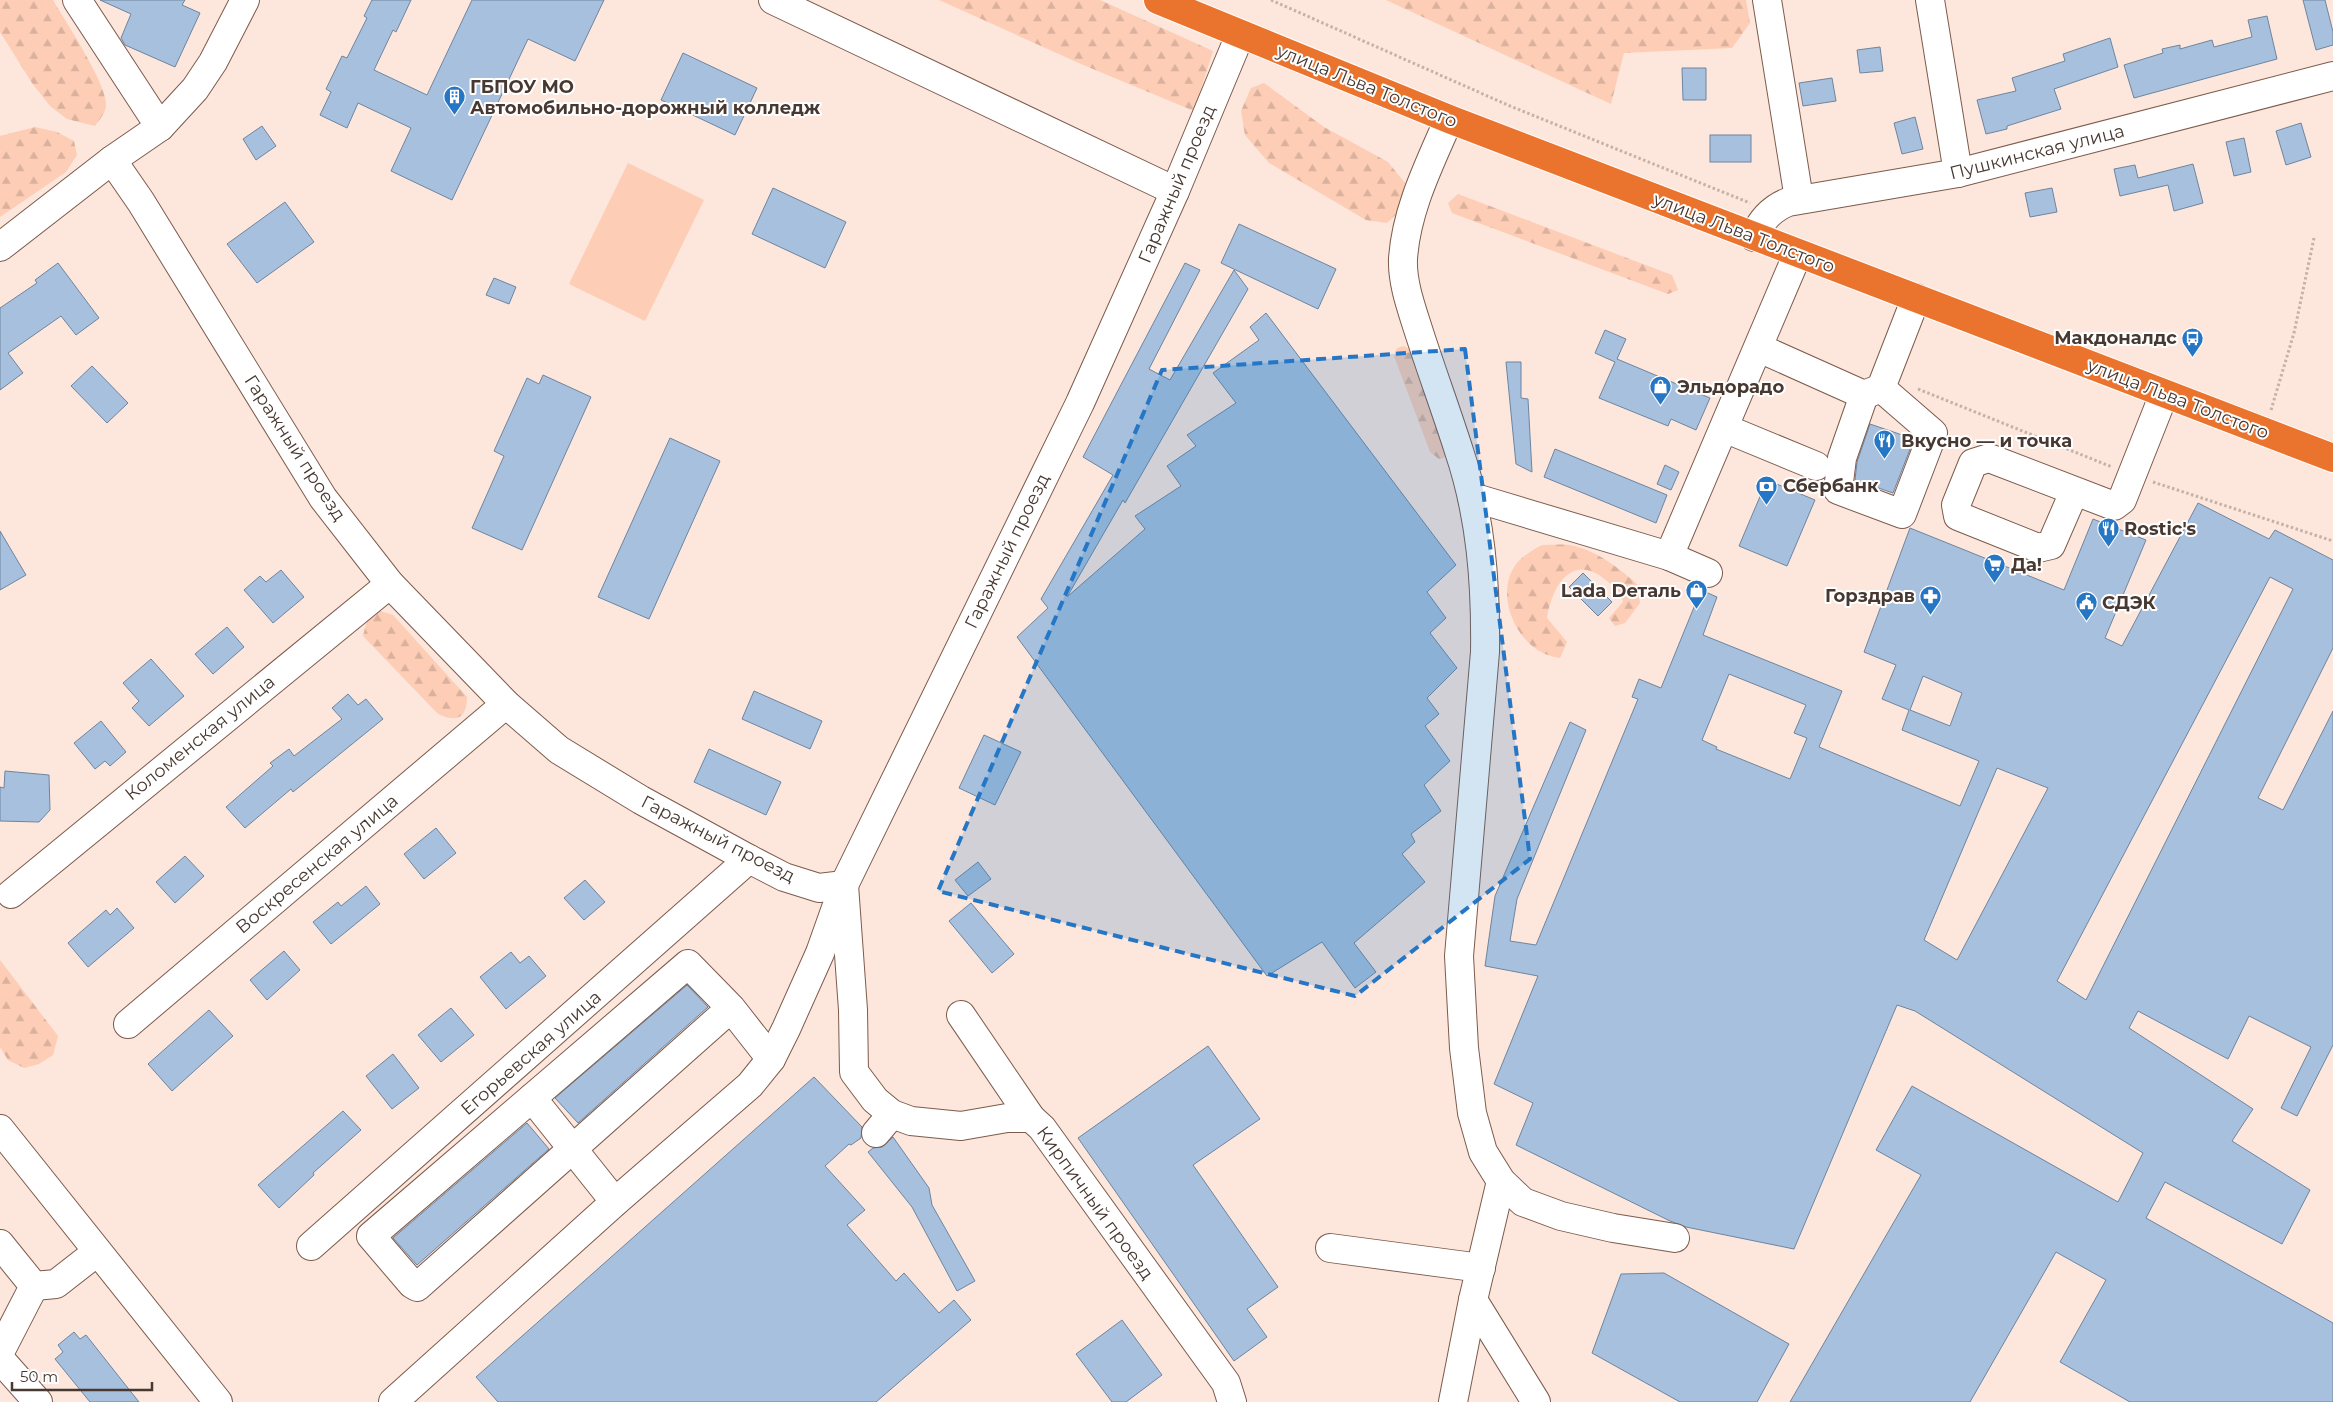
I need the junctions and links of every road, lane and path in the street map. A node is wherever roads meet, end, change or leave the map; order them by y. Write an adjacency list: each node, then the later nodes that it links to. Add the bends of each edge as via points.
1 (77, 0): 11 (street)
2 (245, 0): 11 (street, via 209,69)
3 (773, 0): 14 (street)
4 (1158, 0): 8 (highway, улица Льва Толстого)
5 (1271, 0): 16 (path, via 1510,106)
6 (1767, 0): 15 (street)
7 (1930, 0): 13 (street)
8 (1240, 35): 10 (highway, улица Льва Толстого); 14 (street, Гаражный проезд)
9 (2333, 76): 13 (street, Пушкинская улица)
10 (1449, 119): 17 (highway, улица Льва Толстого); 31 (street, via 1418,196 1403,260 1408,298)
11 (160, 127): 12 (street)
12 (112, 160): 19 (street); 35 (street, Гаражный проезд, via 323,498)
13 (1958, 173): 15 (street, Пушкинская улица)
14 (1175, 191): 38 (street, Гаражный проезд, via 1080,403)
15 (1800, 199): 16 (street, Пушкинская улица)
16 (1771, 212): 17 (street, Пушкинская улица, via 1759,225)
17 (1754, 237): 20 (highway, улица Льва Толстого)
18 (2314, 238): 26 (path, via 2294,333)
19 (0, 247)
20 (1798, 253): 21 (highway, улица Льва Толстого); 22 (street)
21 (1916, 298): 23 (street); 24 (highway, улица Льва Толстого)
22 (1759, 348): 23 (street); 25 (street)
23 (1877, 386): 29 (path)
24 (2164, 394): 26 (highway, улица Льва Толстого); 29 (street)
25 (1724, 428): 28 (street); 33 (street)
26 (2264, 432): 27 (highway, улица Льва Толстого)
27 (2333, 458)
28 (1816, 466)
29 (2132, 476): 30 (street, via 2122,500 2114,506); 32 (path)
30 (2074, 492)
31 (1472, 497): 33 (street); 48 (street, via 1486,604 1485,652 1460,966 1464,1048 1472,1113 1483,1152)
32 (2333, 541)
33 (1669, 556): 34 (street)
34 (1708, 573)
35 (390, 584): 36 (street, Гаражный проезд); 39 (street, Коломенская улица)
36 (506, 704): 37 (street, Гаражный проезд, via 559,750 641,800); 42 (street, Воскресенская улица)
37 (749, 859): 38 (street, Гаражный проезд, via 784,877 819,888); 52 (street, Егорьевская улица)
38 (844, 885): 43 (street, via 820,953); 45 (street, Кирпичный проезд, via 854,1072 875,1100 884,1124 911,1121 960,1126 1006,1118)
39 (11, 894)
40 (731, 1008): 43 (street); 44 (street, via 688,964); 47 (street)
41 (961, 1015): 45 (street)
42 (128, 1024)
43 (771, 1059): 49 (street, via 750,1085)
44 (532, 1098): 47 (street); 47 (street, via 371,1236 417,1287)
45 (1031, 1118): 60 (street, Кирпичный проезд, via 1042,1128)
46 (3, 1139): 54 (street)
47 (572, 1151): 49 (street)
48 (1501, 1181): 50 (street, via 1523,1202 1561,1216); 55 (street)
49 (615, 1202): 63 (street)
50 (1675, 1238)
51 (0, 1244): 56 (street)
52 (311, 1246)
53 (1330, 1248): 55 (street)
54 (97, 1252): 56 (street, via 56,1284); 62 (street)
55 (1481, 1268): 57 (street)
56 (34, 1286): 58 (street)
57 (1473, 1300): 64 (street); 65 (street)
58 (0, 1352)
59 (0, 1359): 61 (street)
60 (1229, 1392)
61 (38, 1402)
62 (218, 1402)
63 (393, 1402)
64 (1453, 1402)
65 (1536, 1402)

